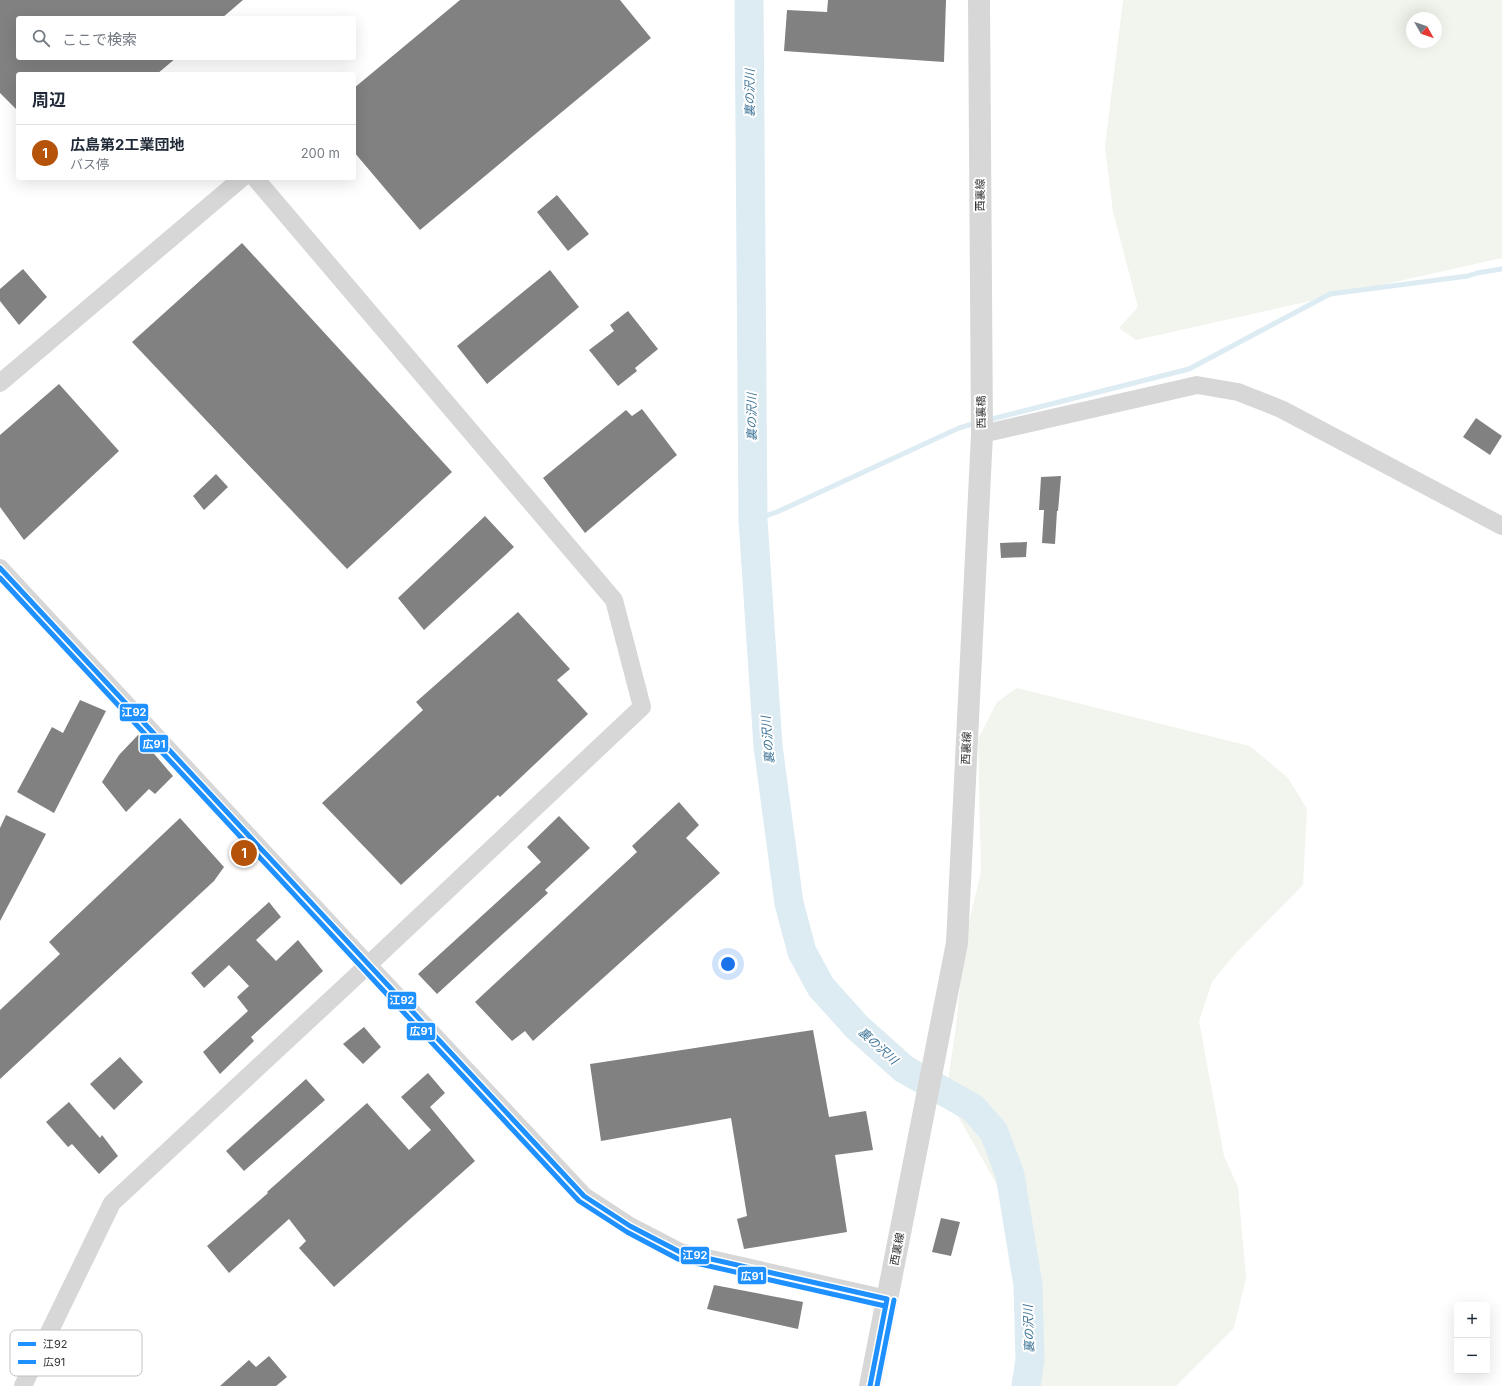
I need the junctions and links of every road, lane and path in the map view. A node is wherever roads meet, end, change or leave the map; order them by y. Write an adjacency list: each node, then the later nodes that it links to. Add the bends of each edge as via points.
1 (979, 0): 5 (street, 西裏線)
2 (240, 180): 4 (street)
3 (257, 180): 9 (street, via 614,600 642,707)
4 (0, 383)
5 (981, 390): 6 (street, 西裏橋)
6 (982, 434): 7 (street, via 1197,385 1238,392 1281,409); 10 (street, 西裏線, via 957,943)
7 (1502, 526)
8 (0, 568): 9 (street)
9 (368, 965): 10 (street, via 584,1196 630,1226 680,1252); 11 (street, via 112,1203)
10 (887, 1299): 14 (street, 西裏線)
11 (50, 1330)
12 (28, 1376): 13 (street)
13 (23, 1386)
14 (870, 1386)

